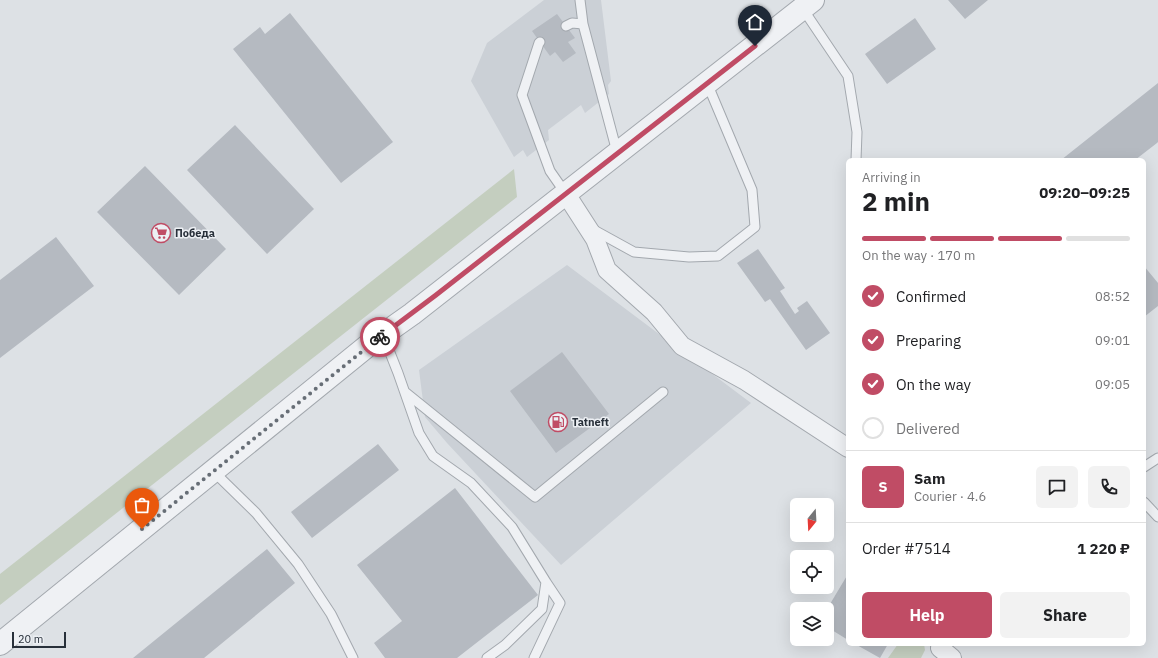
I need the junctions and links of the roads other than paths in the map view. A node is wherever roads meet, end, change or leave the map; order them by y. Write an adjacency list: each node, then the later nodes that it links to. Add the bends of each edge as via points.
1 (580, 0): 3 (lane)
2 (808, 4): 6 (street); 8 (lane, via 848,76 856,132)
3 (583, 24): 4 (lane, via 572,23); 7 (lane)
4 (566, 26)
5 (540, 42): 9 (lane, via 522,95 550,172)
6 (707, 83): 7 (street); 10 (lane, via 752,190 754,227 718,256 689,257 634,252)
7 (618, 153): 9 (street)
8 (856, 158)
9 (566, 194): 10 (street); 11 (street)
10 (587, 226): 14 (street, via 607,270 654,312 682,346 744,380)
11 (383, 335): 12 (lane); 17 (street)
12 (405, 392): 13 (lane, via 535,498); 20 (lane, via 419,433 433,456 471,484 512,527)
13 (663, 392)
14 (846, 447)
15 (1158, 458): 16 (lane)
16 (1146, 466)
17 (214, 471): 21 (street); 22 (lane, via 256,514 298,564 331,614)
18 (1146, 504): 19 (lane)
19 (1158, 517)
20 (546, 582): 23 (lane, via 542,609 505,645); 24 (lane, via 560,603)
21 (0, 644)
22 (353, 658)
23 (487, 658)
24 (534, 658)

